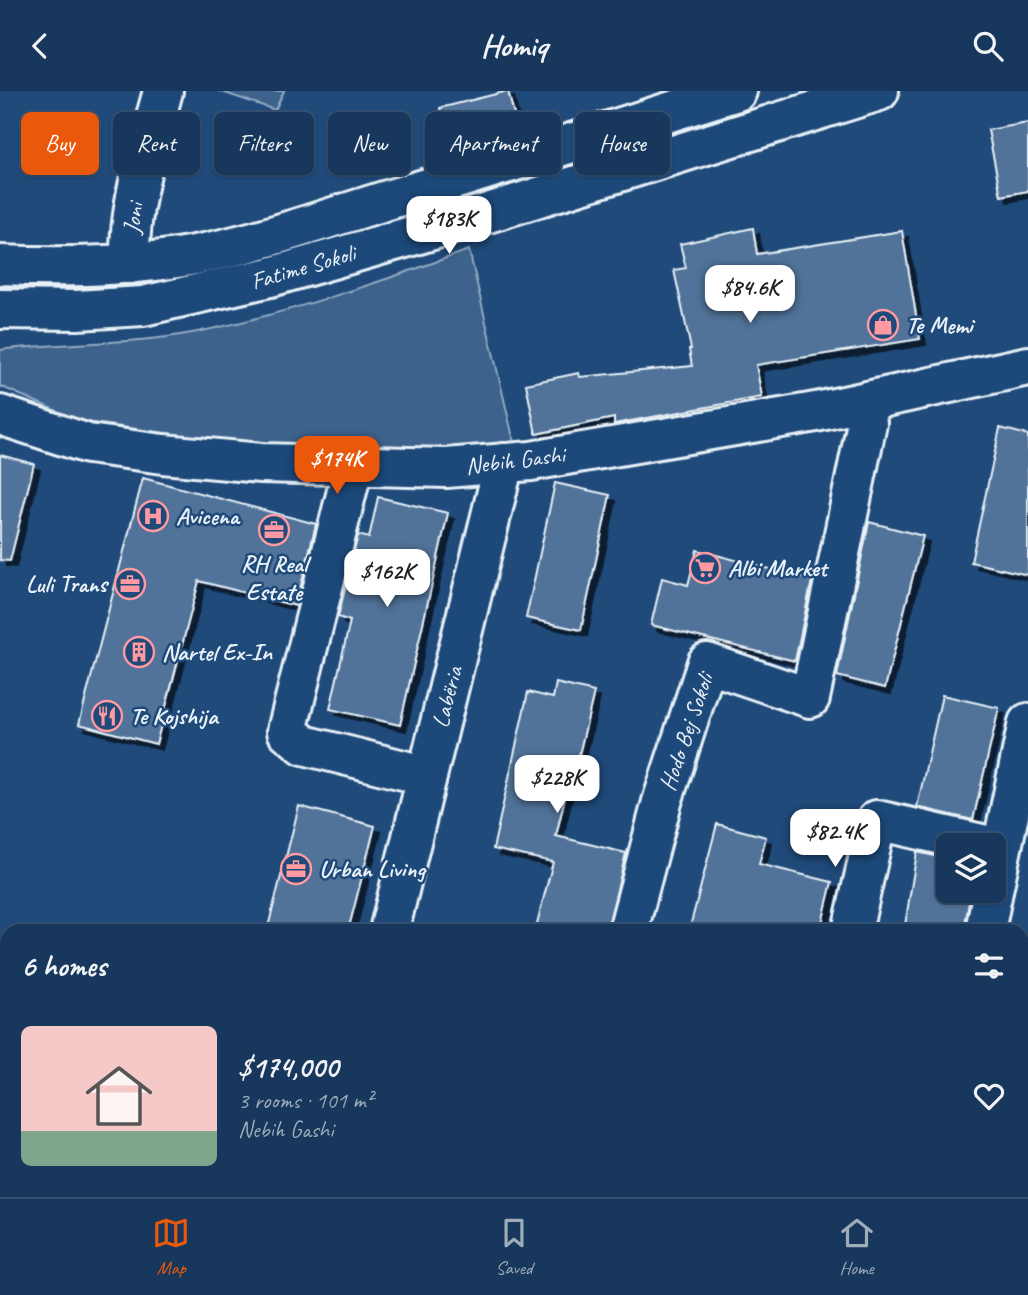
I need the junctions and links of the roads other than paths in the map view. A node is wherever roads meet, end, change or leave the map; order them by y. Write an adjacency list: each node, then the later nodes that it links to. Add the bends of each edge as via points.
1 (163, 91): 4 (street, Joni, via 132,212)
2 (737, 91): 4 (street, Fatime Sokoli, via 245,243)
3 (879, 91): 8 (street, Fatime Sokoli, via 270,277 143,306)
4 (131, 264): 6 (street, Fatime Sokoli)
5 (0, 265): 6 (street, Fatime Sokoli)
6 (40, 267): 8 (street)
7 (0, 309): 8 (street, Fatime Sokoli)
8 (41, 309)
9 (1028, 366): 12 (street, Nebih Gashi, via 816,412)
10 (0, 415): 13 (street, Nebih Gashi, via 88,444 249,462)
11 (867, 423): 20 (street, Hodo Bej Sokoli, via 810,698 707,663 662,802)
12 (504, 463): 13 (street, Nebih Gashi); 15 (street, Labëria)
13 (353, 467): 15 (street, via 287,731 303,745)
14 (1028, 723): 16 (street)
15 (428, 776): 19 (street, Labëria)
16 (998, 833)
17 (936, 834): 21 (street, via 877,820)
18 (990, 903): 22 (street)
19 (391, 924)
20 (630, 924)
21 (854, 924)
22 (986, 924)

